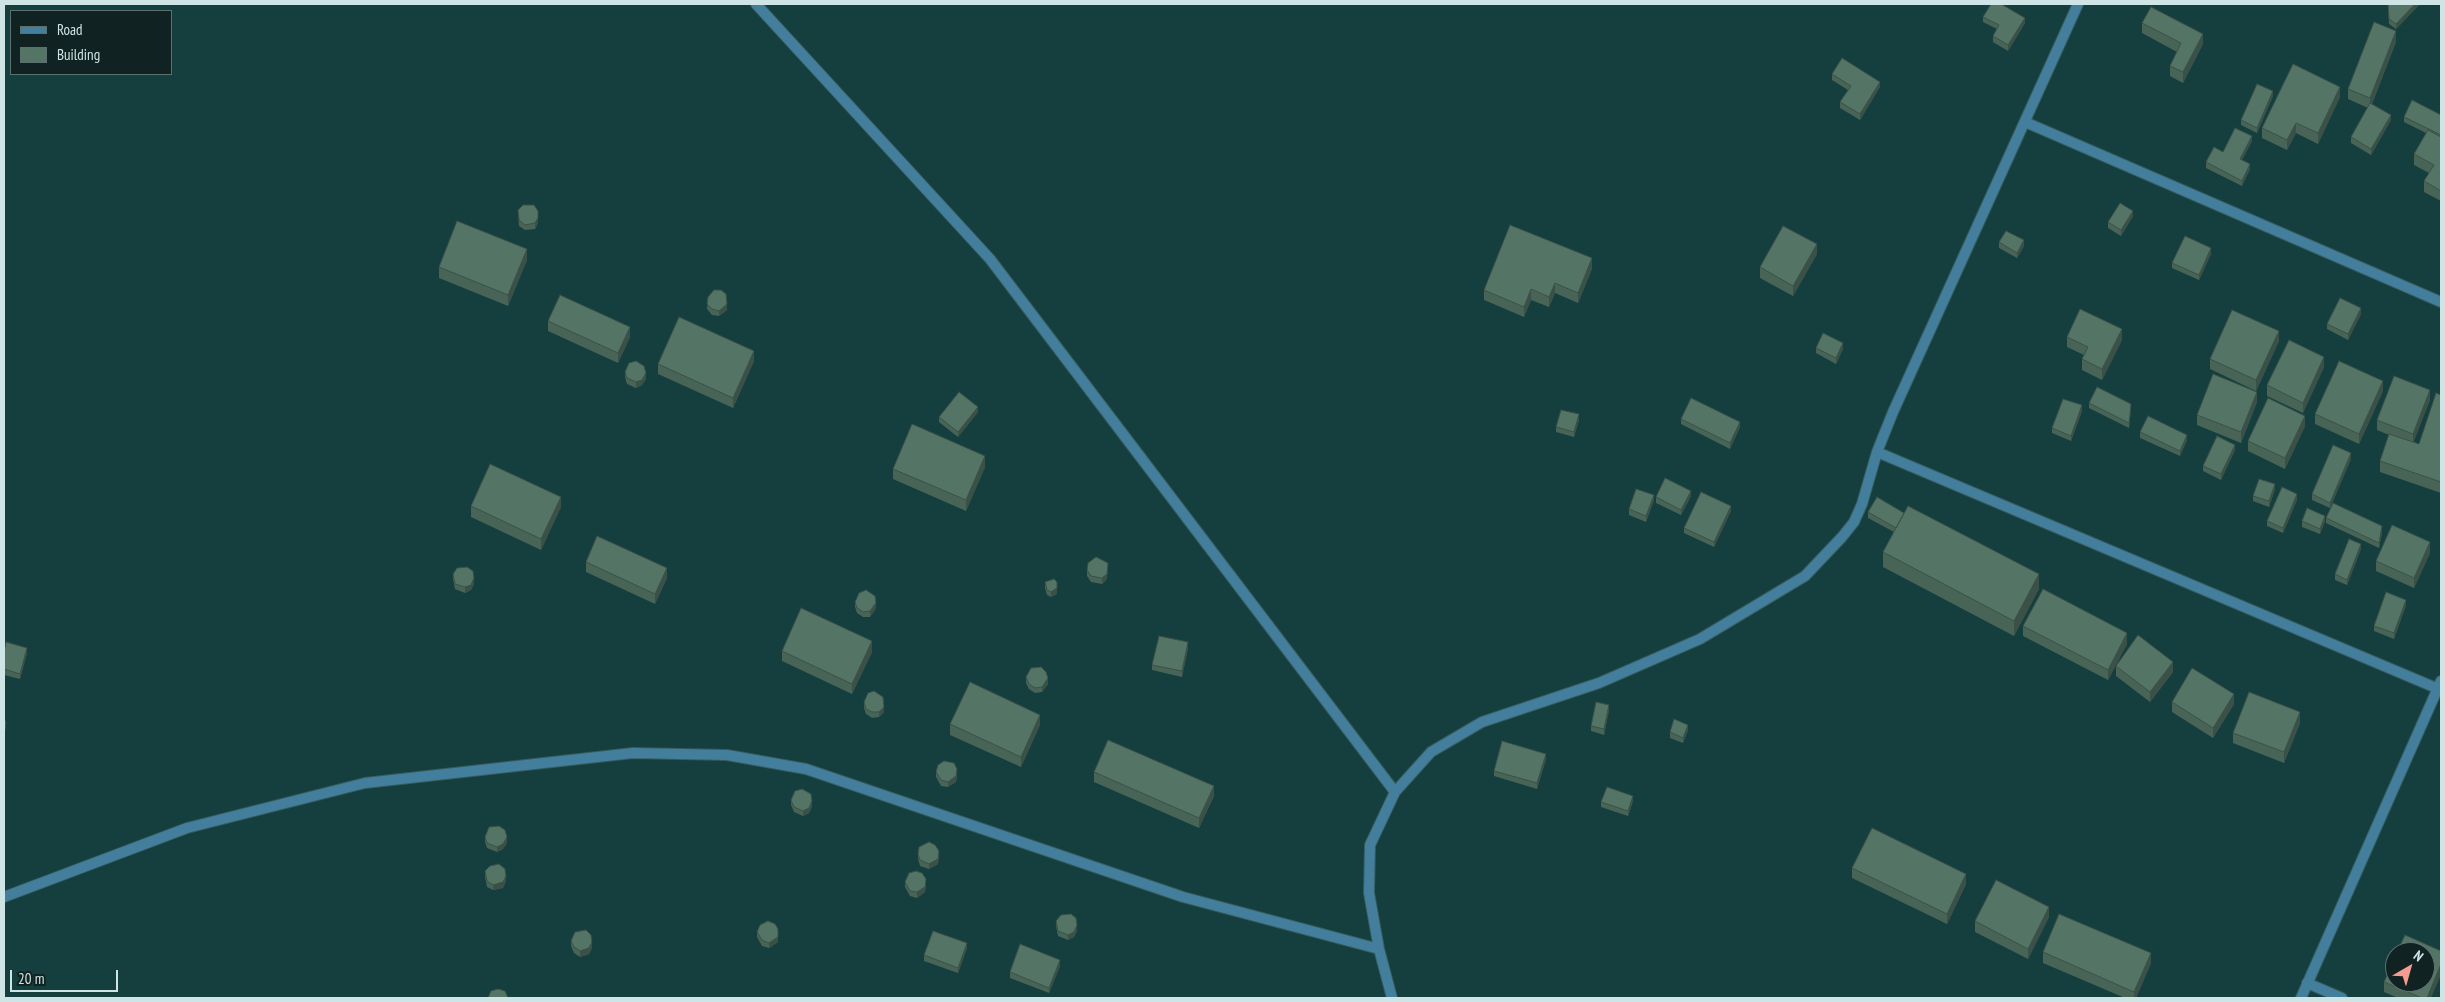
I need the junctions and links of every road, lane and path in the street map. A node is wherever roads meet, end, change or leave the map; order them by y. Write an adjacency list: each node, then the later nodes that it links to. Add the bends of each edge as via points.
1 (756, 4): 7 (street, via 990,259)
2 (2078, 4): 3 (street)
3 (2024, 122): 4 (street); 5 (street)
4 (2441, 302)
5 (1877, 452): 6 (street); 7 (street, via 1854,522 1805,576 1700,638 1598,683 1482,722 1431,752)
6 (2440, 686): 10 (street)
7 (1395, 792): 9 (street, via 1370,845 1369,893)
8 (4, 897): 9 (street, via 188,828 365,783 633,752 728,755 806,769 1183,898)
9 (1378, 949): 11 (street)
10 (2307, 983): 12 (street); 13 (street)
11 (1392, 998)
12 (2301, 998)
13 (2342, 998)

